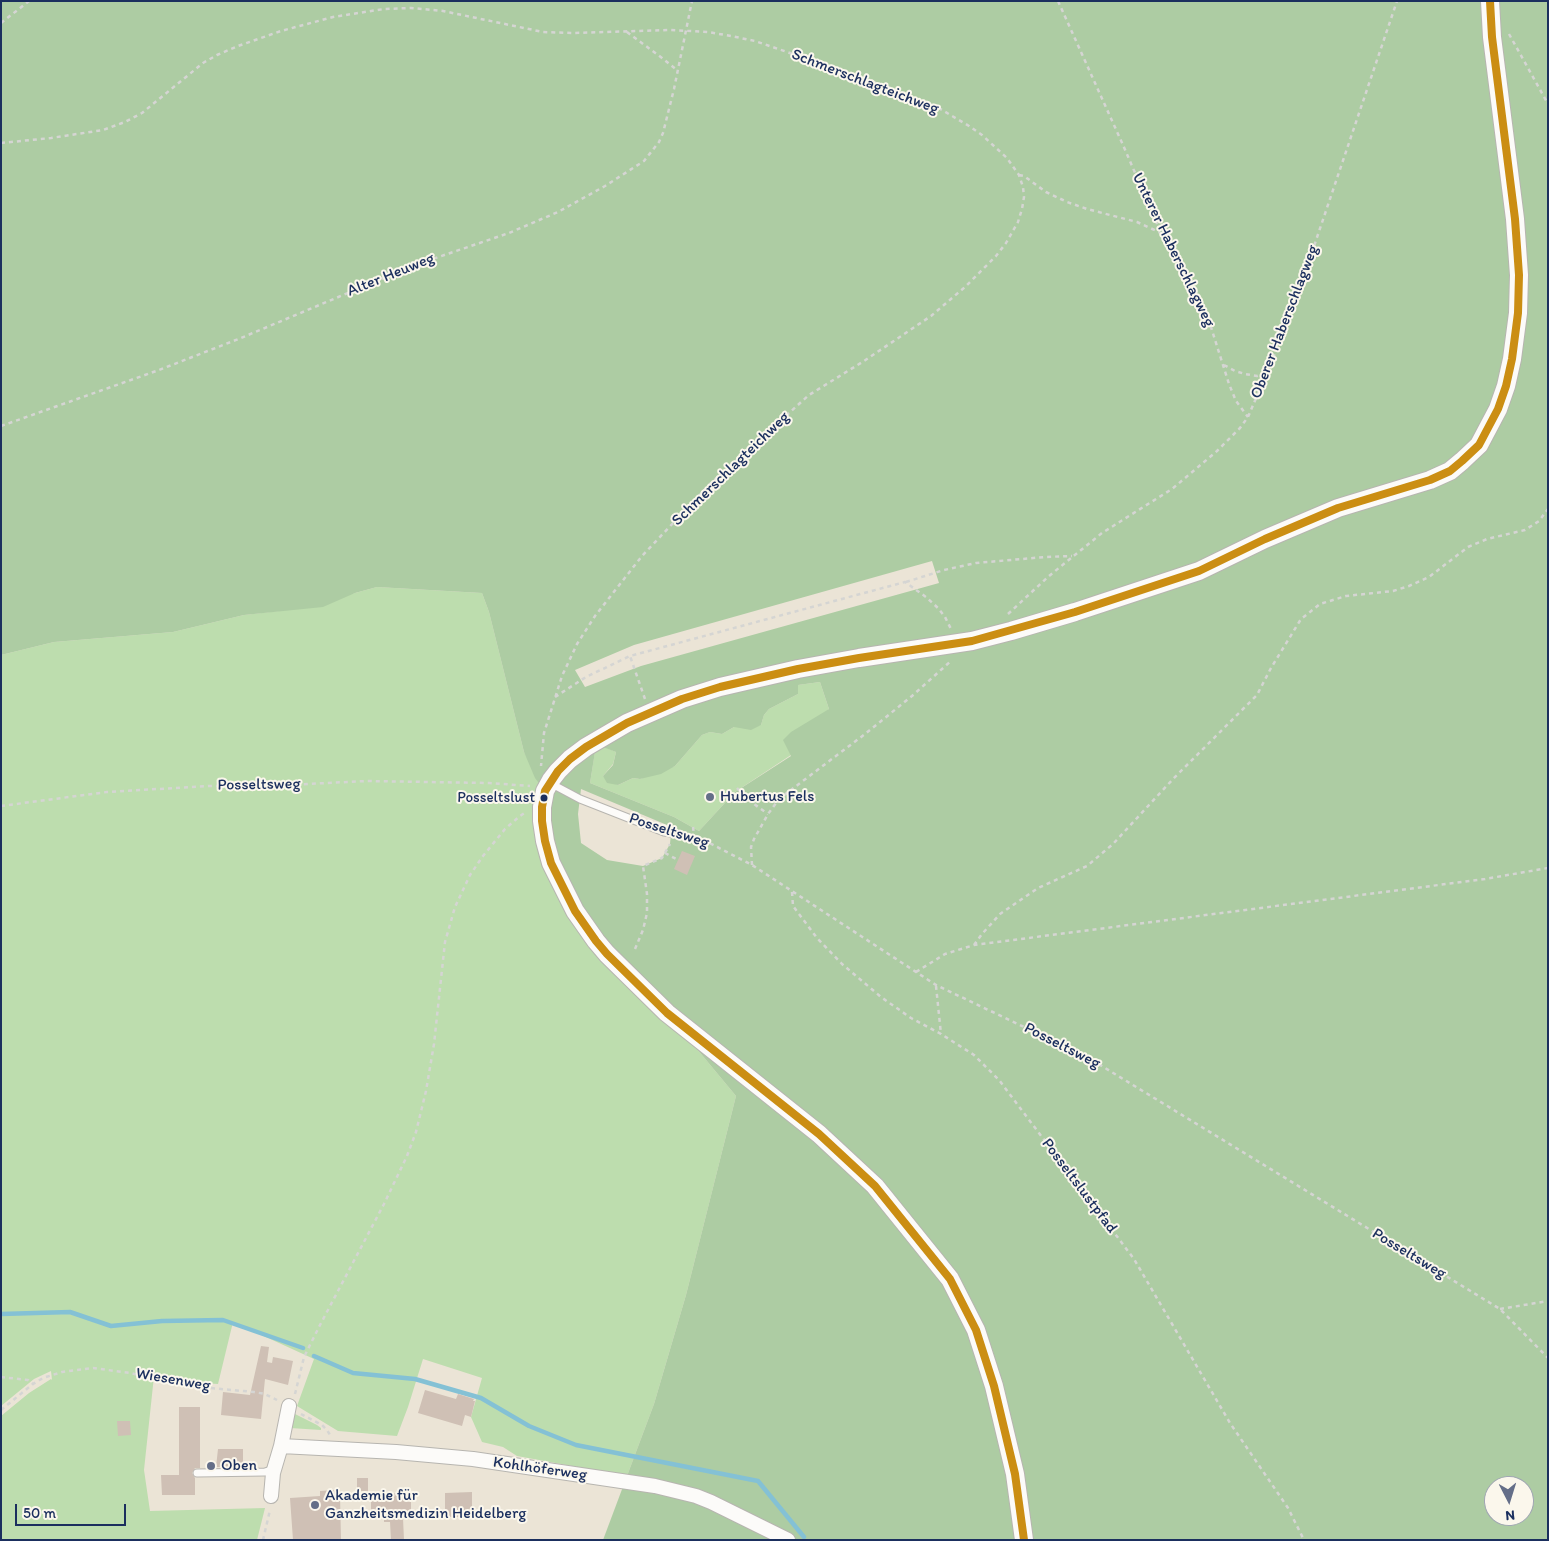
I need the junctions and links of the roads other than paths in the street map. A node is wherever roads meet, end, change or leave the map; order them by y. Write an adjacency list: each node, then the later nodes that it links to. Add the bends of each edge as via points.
1 (1490, 1): 2 (street, via 1514,203 1519,286 1514,346 1507,380 1498,409 1470,455 1438,476 1338,508 1200,571 953,651 840,661 708,691 650,712 616,729 578,753)
2 (548, 785): 3 (lane, Posseltsweg); 10 (street, via 542,806 545,841 554,870 575,911 596,941 667,1013 819,1134 875,1186 950,1279 976,1330 994,1386 1015,1474)
3 (672, 833)
4 (290, 1407): 5 (street)
5 (281, 1446): 6 (street); 9 (street, Kohlhöferweg, via 473,1459 655,1486 711,1502)
6 (274, 1469): 7 (lane); 8 (street)
7 (197, 1474)
8 (271, 1496)
9 (788, 1540)
10 (1024, 1540)

